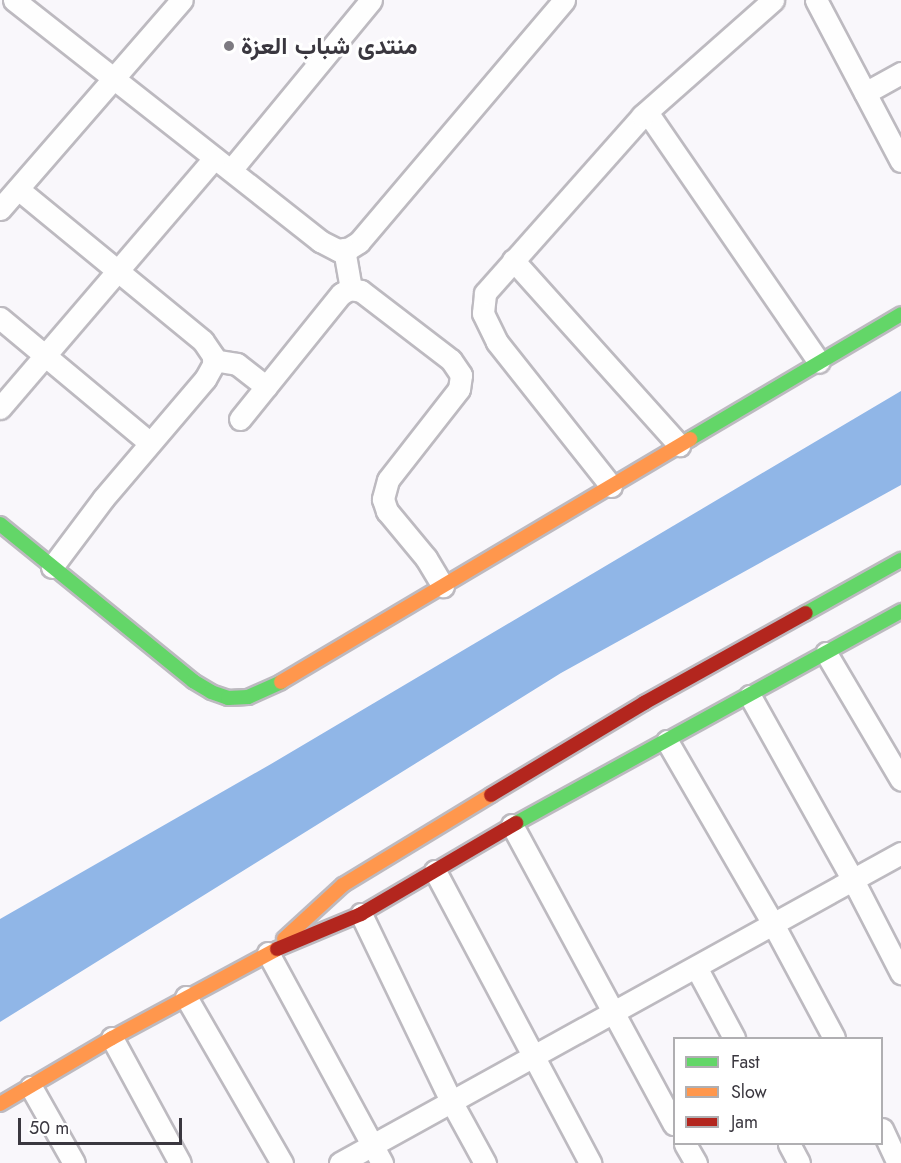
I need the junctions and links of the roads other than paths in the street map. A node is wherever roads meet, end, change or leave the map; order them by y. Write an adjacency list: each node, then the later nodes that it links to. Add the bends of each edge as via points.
1 (14, 0): 8 (street)
2 (182, 0): 8 (street)
3 (371, 0): 12 (street)
4 (564, 0): 15 (street, via 359,242)
5 (773, 0): 10 (street)
6 (816, 0): 9 (street)
7 (901, 72): 9 (street)
8 (114, 80): 12 (street); 13 (street)
9 (865, 93): 11 (street)
10 (647, 112): 16 (street); 23 (street)
11 (901, 160)
12 (223, 164): 15 (street, via 320,241); 17 (street)
13 (18, 189): 14 (street); 17 (street)
14 (0, 209)
15 (344, 249): 18 (street)
16 (513, 260): 28 (street); 29 (street, via 484,294 487,325)
17 (117, 271): 21 (street); 22 (street, via 203,341)
18 (351, 289): 24 (street, via 341,294); 33 (street, via 360,291 451,360 461,375 459,389 388,480 383,493 387,511 426,558)
19 (901, 314): 23 (street)
20 (0, 318): 21 (street)
21 (45, 355): 25 (street); 27 (street)
22 (213, 360): 24 (street, via 237,364); 27 (street, via 205,379)
23 (819, 362): 28 (street)
24 (266, 387): 26 (street)
25 (0, 408)
26 (240, 419)
27 (150, 443): 32 (street)
28 (679, 446): 29 (street)
29 (611, 486): 33 (street)
30 (0, 524): 32 (street)
31 (901, 560): 45 (street, via 645,703 343,885)
32 (52, 567): 33 (street, via 192,681 228,698 262,693)
33 (443, 586)
34 (901, 611): 35 (street)
35 (826, 653): 36 (street); 38 (street)
36 (750, 696): 37 (street); 42 (street)
37 (667, 741): 39 (street); 44 (street)
38 (901, 780)
39 (512, 825): 41 (street); 49 (street)
40 (901, 854): 42 (street)
41 (435, 870): 43 (street); 53 (street)
42 (853, 880): 44 (street); 47 (street)
43 (362, 914): 45 (street); 55 (street)
44 (773, 924): 46 (street); 51 (street)
45 (268, 953): 48 (street); 61 (street)
46 (696, 967): 49 (street); 50 (street)
47 (901, 973)
48 (186, 997): 52 (street); 64 (street)
49 (614, 1012): 53 (street); 57 (street)
50 (733, 1037)
51 (833, 1037)
52 (112, 1038): 54 (street); 63 (street)
53 (534, 1056): 55 (street); 67 (street)
54 (31, 1087): 56 (street); 62 (street)
55 (451, 1101): 61 (street); 66 (street)
56 (0, 1104)
57 (673, 1120)
58 (883, 1131): 70 (street)
59 (686, 1145): 68 (street)
60 (790, 1145): 69 (street)
61 (378, 1154): 65 (street)
62 (74, 1163)
63 (180, 1163)
64 (282, 1163)
65 (340, 1163)
66 (485, 1163)
67 (590, 1163)
68 (696, 1163)
69 (799, 1163)
70 (898, 1163)

